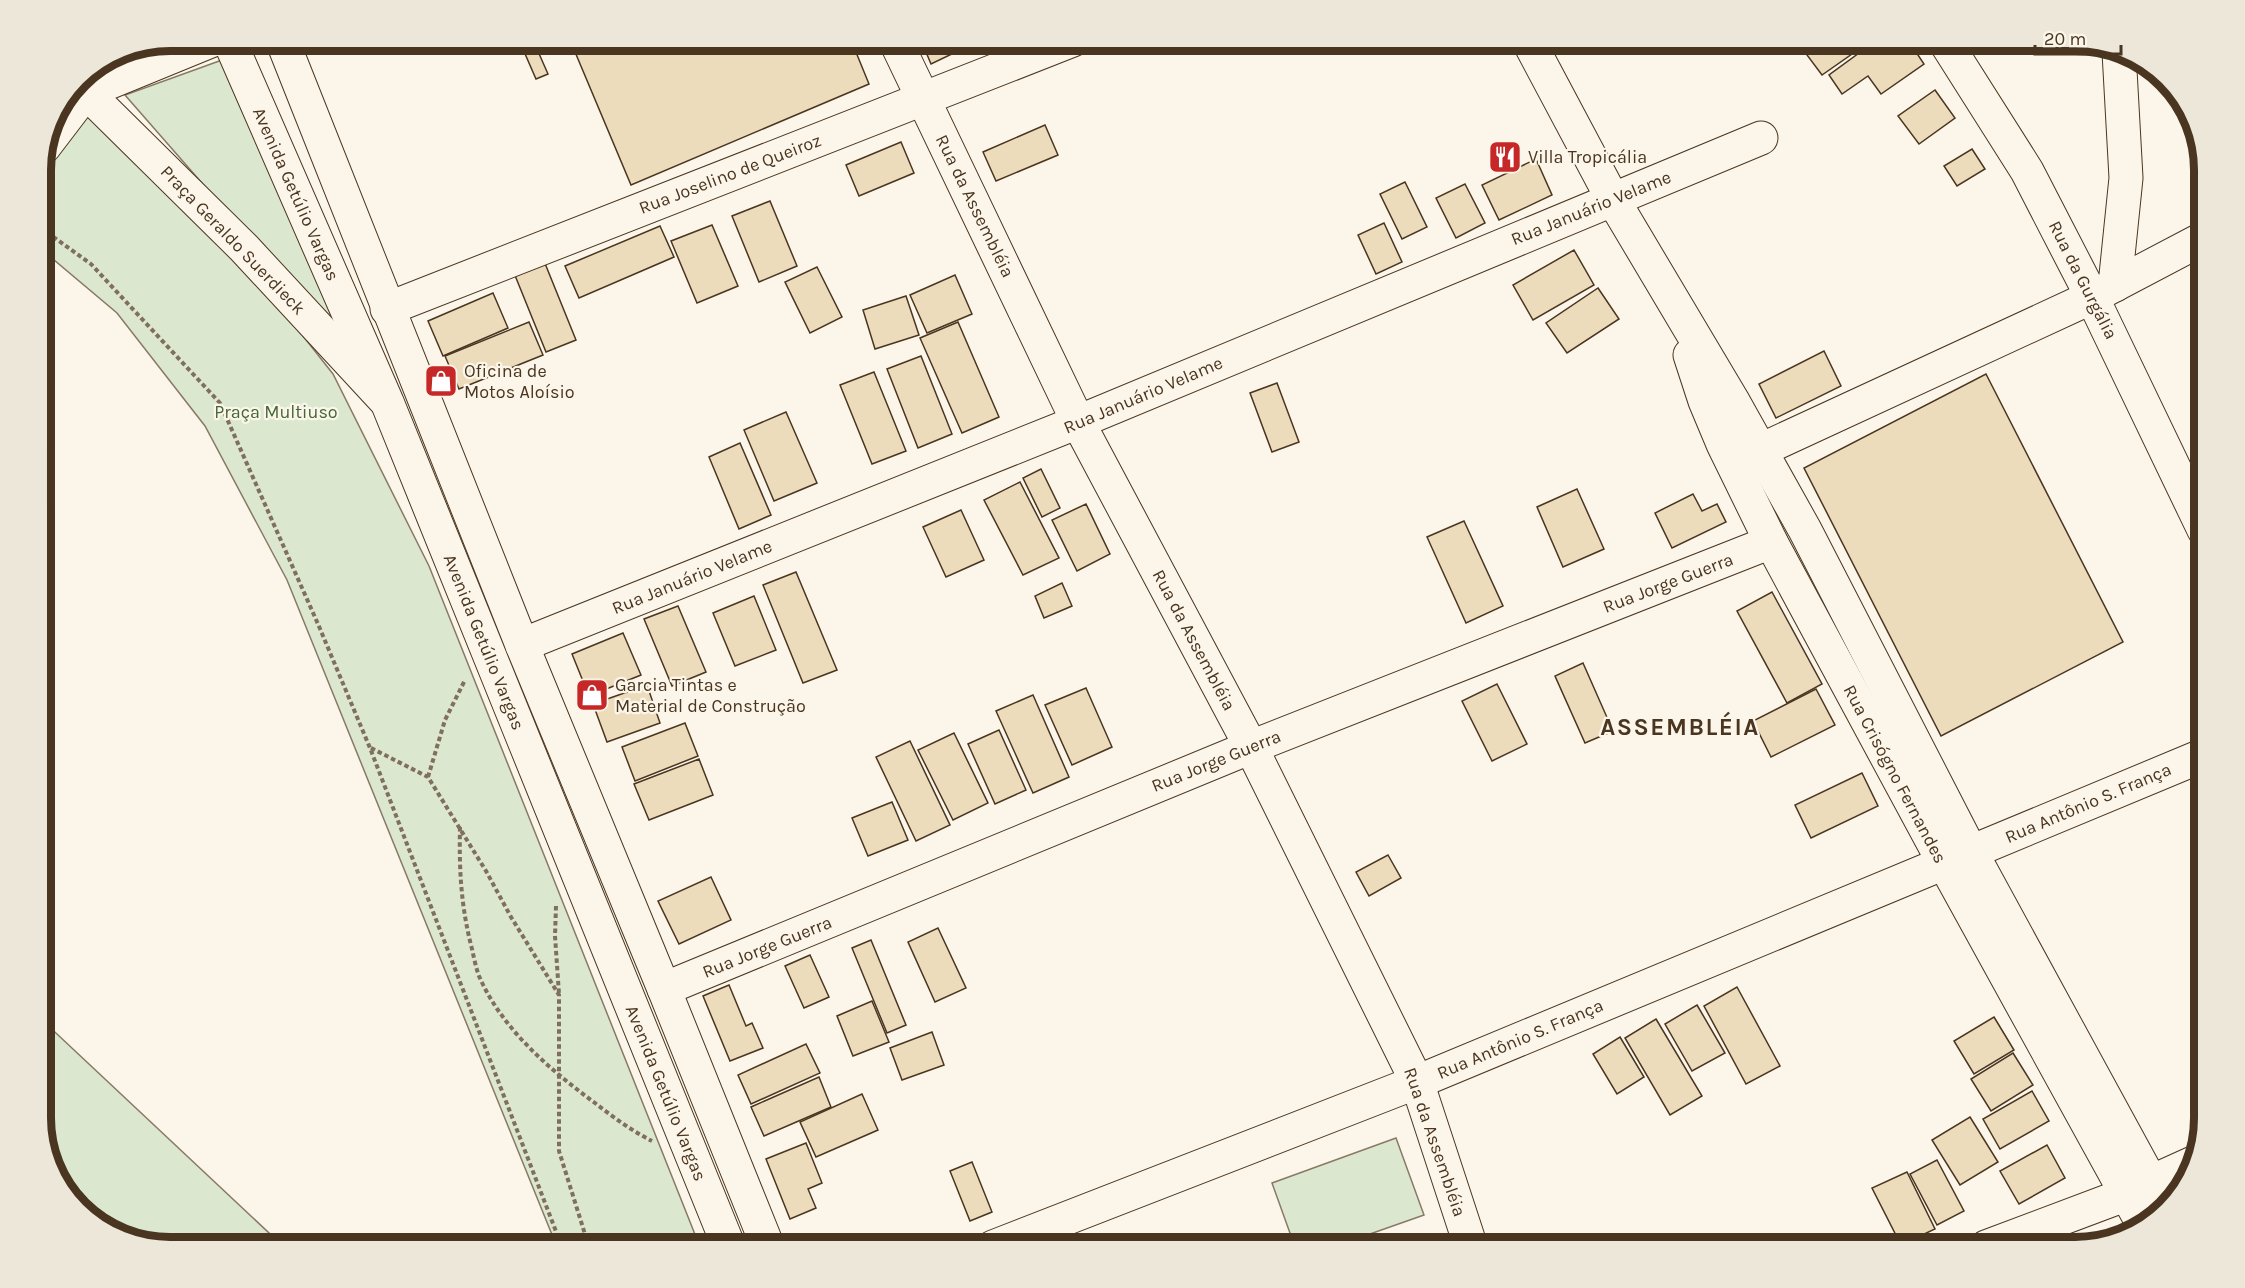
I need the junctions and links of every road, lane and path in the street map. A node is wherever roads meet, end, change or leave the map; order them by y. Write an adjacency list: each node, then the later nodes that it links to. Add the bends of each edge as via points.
1 (183, 51): 9 (street)
2 (234, 51): 19 (street, Avenida Getúlio Vargas)
3 (286, 51): 18 (street, Avenida Getúlio Vargas)
4 (901, 51): 11 (street, Rua da Assembléia)
5 (1045, 51): 11 (street, Rua Joselino de Queiroz)
6 (1534, 51): 13 (street, Rua Crisógno Fernandes)
7 (1951, 51): 16 (street, Rua da Gurgália)
8 (2119, 59): 16 (street, via 2126,178)
9 (86, 86)
10 (82, 90): 19 (street, Praça Geraldo Suerdieck, via 244,248)
11 (923, 99): 18 (street, Rua Joselino de Queiroz); 20 (street, Rua da Assembléia)
12 (1761, 138): 13 (street, Rua Januário Velame)
13 (1612, 198): 17 (street, Rua Crisógno Fernandes); 20 (street, Rua Januário Velame)
14 (51, 235): 26 (path, via 91,264 220,403)
15 (2194, 243): 16 (street)
16 (2104, 291): 21 (street); 22 (street, Rua da Gurgália)
17 (1676, 308): 21 (street, Rua Crisógno Fernandes); 23 (street, Rua Crisógno Fernandes, via 1705,401)
18 (387, 309): 25 (street, Avenida Getúlio Vargas)
19 (387, 402): 24 (street, Avenida Getúlio Vargas)
20 (1078, 422): 25 (street, Rua Januário Velame); 27 (street, Rua da Assembléia)
21 (1761, 450): 31 (street, Rua Crisógno Fernandes, via 1805,530)
22 (2194, 506)
23 (1771, 542): 27 (street, Rua Jorge Guerra); 31 (street, Rua Crisógno Fernandes)
24 (482, 638): 29 (path, via 446,720); 37 (street, Avenida Getúlio Vargas)
25 (522, 645): 33 (street, Avenida Getúlio Vargas)
26 (370, 747): 29 (path); 41 (path)
27 (1251, 747): 33 (street, Rua Jorge Guerra); 36 (street, Rua da Assembléia)
28 (2194, 759): 31 (street, Rua Antônio S. França)
29 (428, 777): 30 (path)
30 (460, 827): 34 (path); 35 (path, via 464,918 479,975 496,1007)
31 (1957, 857): 36 (street, Rua Antônio S. França); 39 (street, Rua Crisógno Fernandes)
32 (556, 900): 34 (path)
33 (664, 989): 44 (street, Avenida Getúlio Vargas)
34 (559, 995): 35 (path)
35 (558, 1076): 37 (path, via 651,1141); 42 (path, via 559,1151)
36 (1417, 1082): 45 (street, Rua Antônio S. França); 46 (street, Rua da Assembléia)
37 (690, 1152): 43 (street, Avenida Getúlio Vargas)
38 (2182, 1171): 39 (street)
39 (2148, 1194): 40 (street, Rua Crisógno Fernandes); 47 (street)
40 (2146, 1214)
41 (558, 1237)
42 (586, 1237)
43 (725, 1237)
44 (764, 1237)
45 (1021, 1237)
46 (1467, 1237)
47 (2019, 1237)

